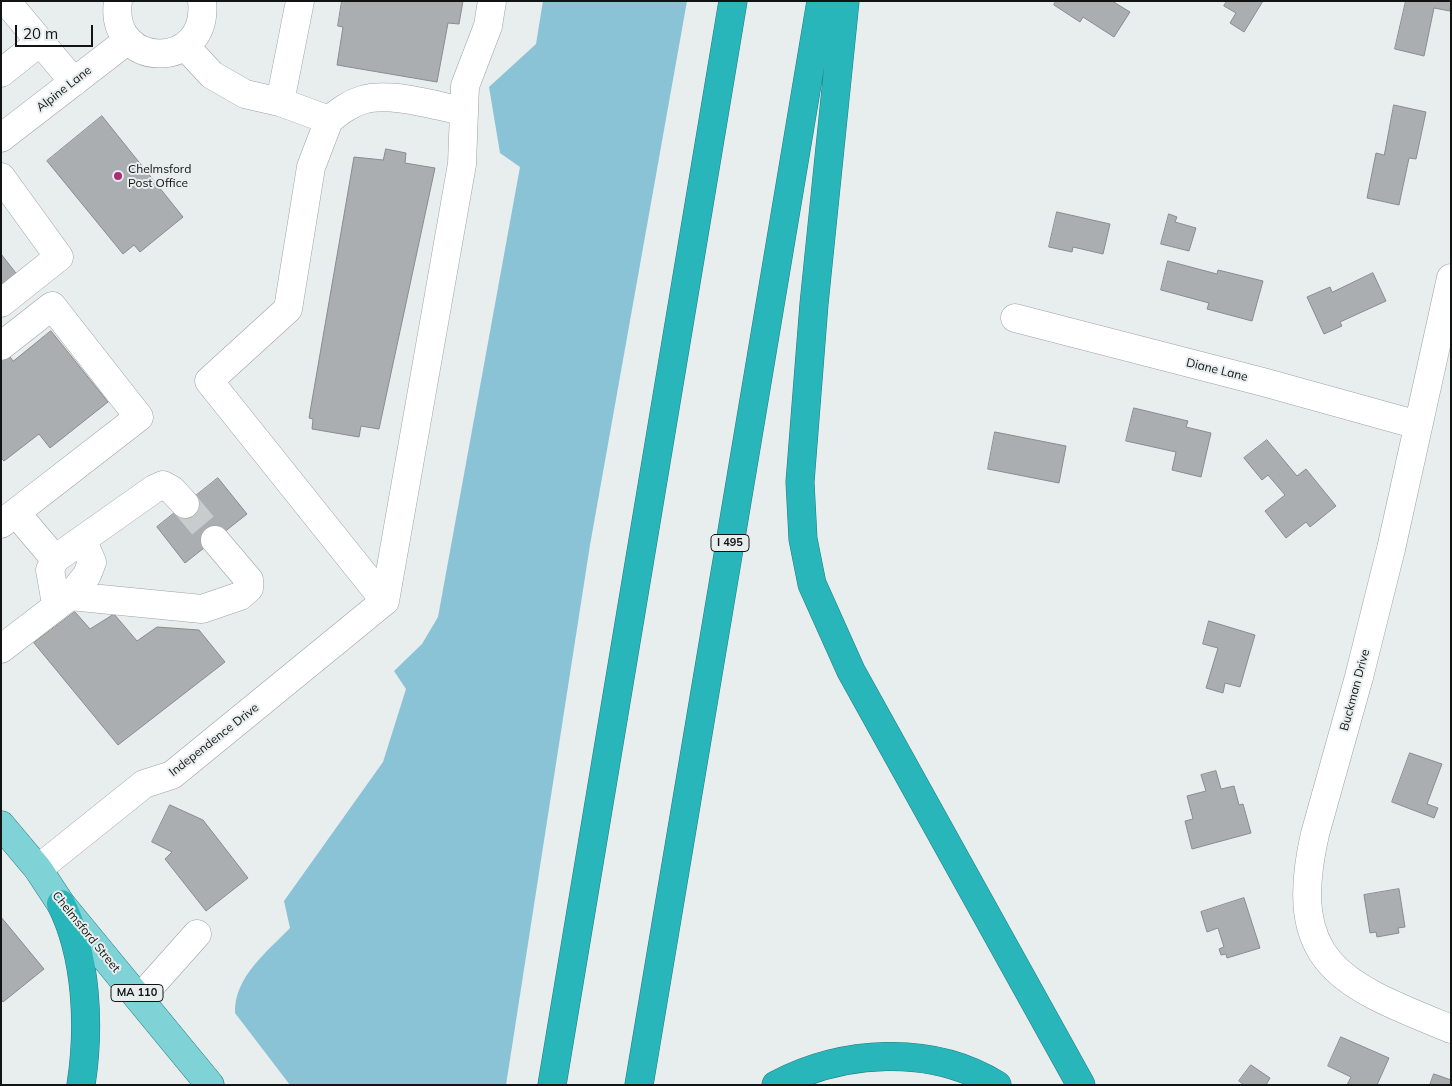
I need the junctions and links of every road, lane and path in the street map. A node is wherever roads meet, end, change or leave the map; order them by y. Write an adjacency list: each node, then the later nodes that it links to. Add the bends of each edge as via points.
1 (6, 1): 10 (street)
2 (118, 1): 9 (street, via 120,29)
3 (202, 1): 11 (street, via 201,25)
4 (300, 1): 14 (street)
5 (492, 1): 15 (street, via 488,26 465,86)
6 (734, 1): 39 (highway)
7 (821, 1): 40 (highway, I 495)
8 (845, 1): 43 (highway, via 814,304 800,482 806,557 822,610 851,671)
9 (128, 40): 11 (street, via 137,48 162,55); 13 (street, Alpine Lane)
10 (40, 42): 12 (street); 13 (street)
11 (185, 46): 14 (street, via 212,75 245,94)
12 (1, 73)
13 (74, 82): 17 (street, Alpine Lane)
14 (280, 102): 16 (street)
15 (464, 111): 16 (street, via 375,97 344,108); 29 (street, via 462,164)
16 (329, 120): 29 (street, via 311,167 288,309 209,381)
17 (1, 138)
18 (1, 177): 20 (street, via 59,257)
19 (1451, 278): 23 (street, Buckman Drive)
20 (1, 303)
21 (1016, 318): 23 (street, Diane Lane)
22 (1, 346): 25 (street, via 52,306 139,416)
23 (1418, 425): 36 (street, Buckman Drive, via 1366,649 1315,834 1306,900 1316,944 1334,968 1363,989 1392,1004)
24 (185, 504): 27 (street, via 163,485)
25 (9, 519): 27 (street)
26 (215, 540): 28 (street, via 249,580 249,588 240,596 202,610)
27 (66, 551): 28 (street, via 50,570); 28 (street, via 86,548 92,562 87,575)
28 (63, 600): 30 (street)
29 (385, 602): 32 (street, Independence Drive, via 172,775 144,784)
30 (1, 649)
31 (1, 825): 32 (main road, Chelmsford Street / MA 110)
32 (38, 870): 33 (main road, Chelmsford Street / MA 110)
33 (61, 904): 35 (main road, Chelmsford Street / MA 110); 37 (highway, via 76,944 86,1010)
34 (197, 934): 35 (street)
35 (140, 998): 38 (main road, Chelmsford Street / MA 110)
36 (1451, 1028)
37 (81, 1085)
38 (210, 1085)
39 (552, 1085)
40 (639, 1085)
41 (776, 1085): 42 (highway, via 801,1072 853,1058 877,1056 915,1058 952,1065)
42 (997, 1085)
43 (1081, 1085)

